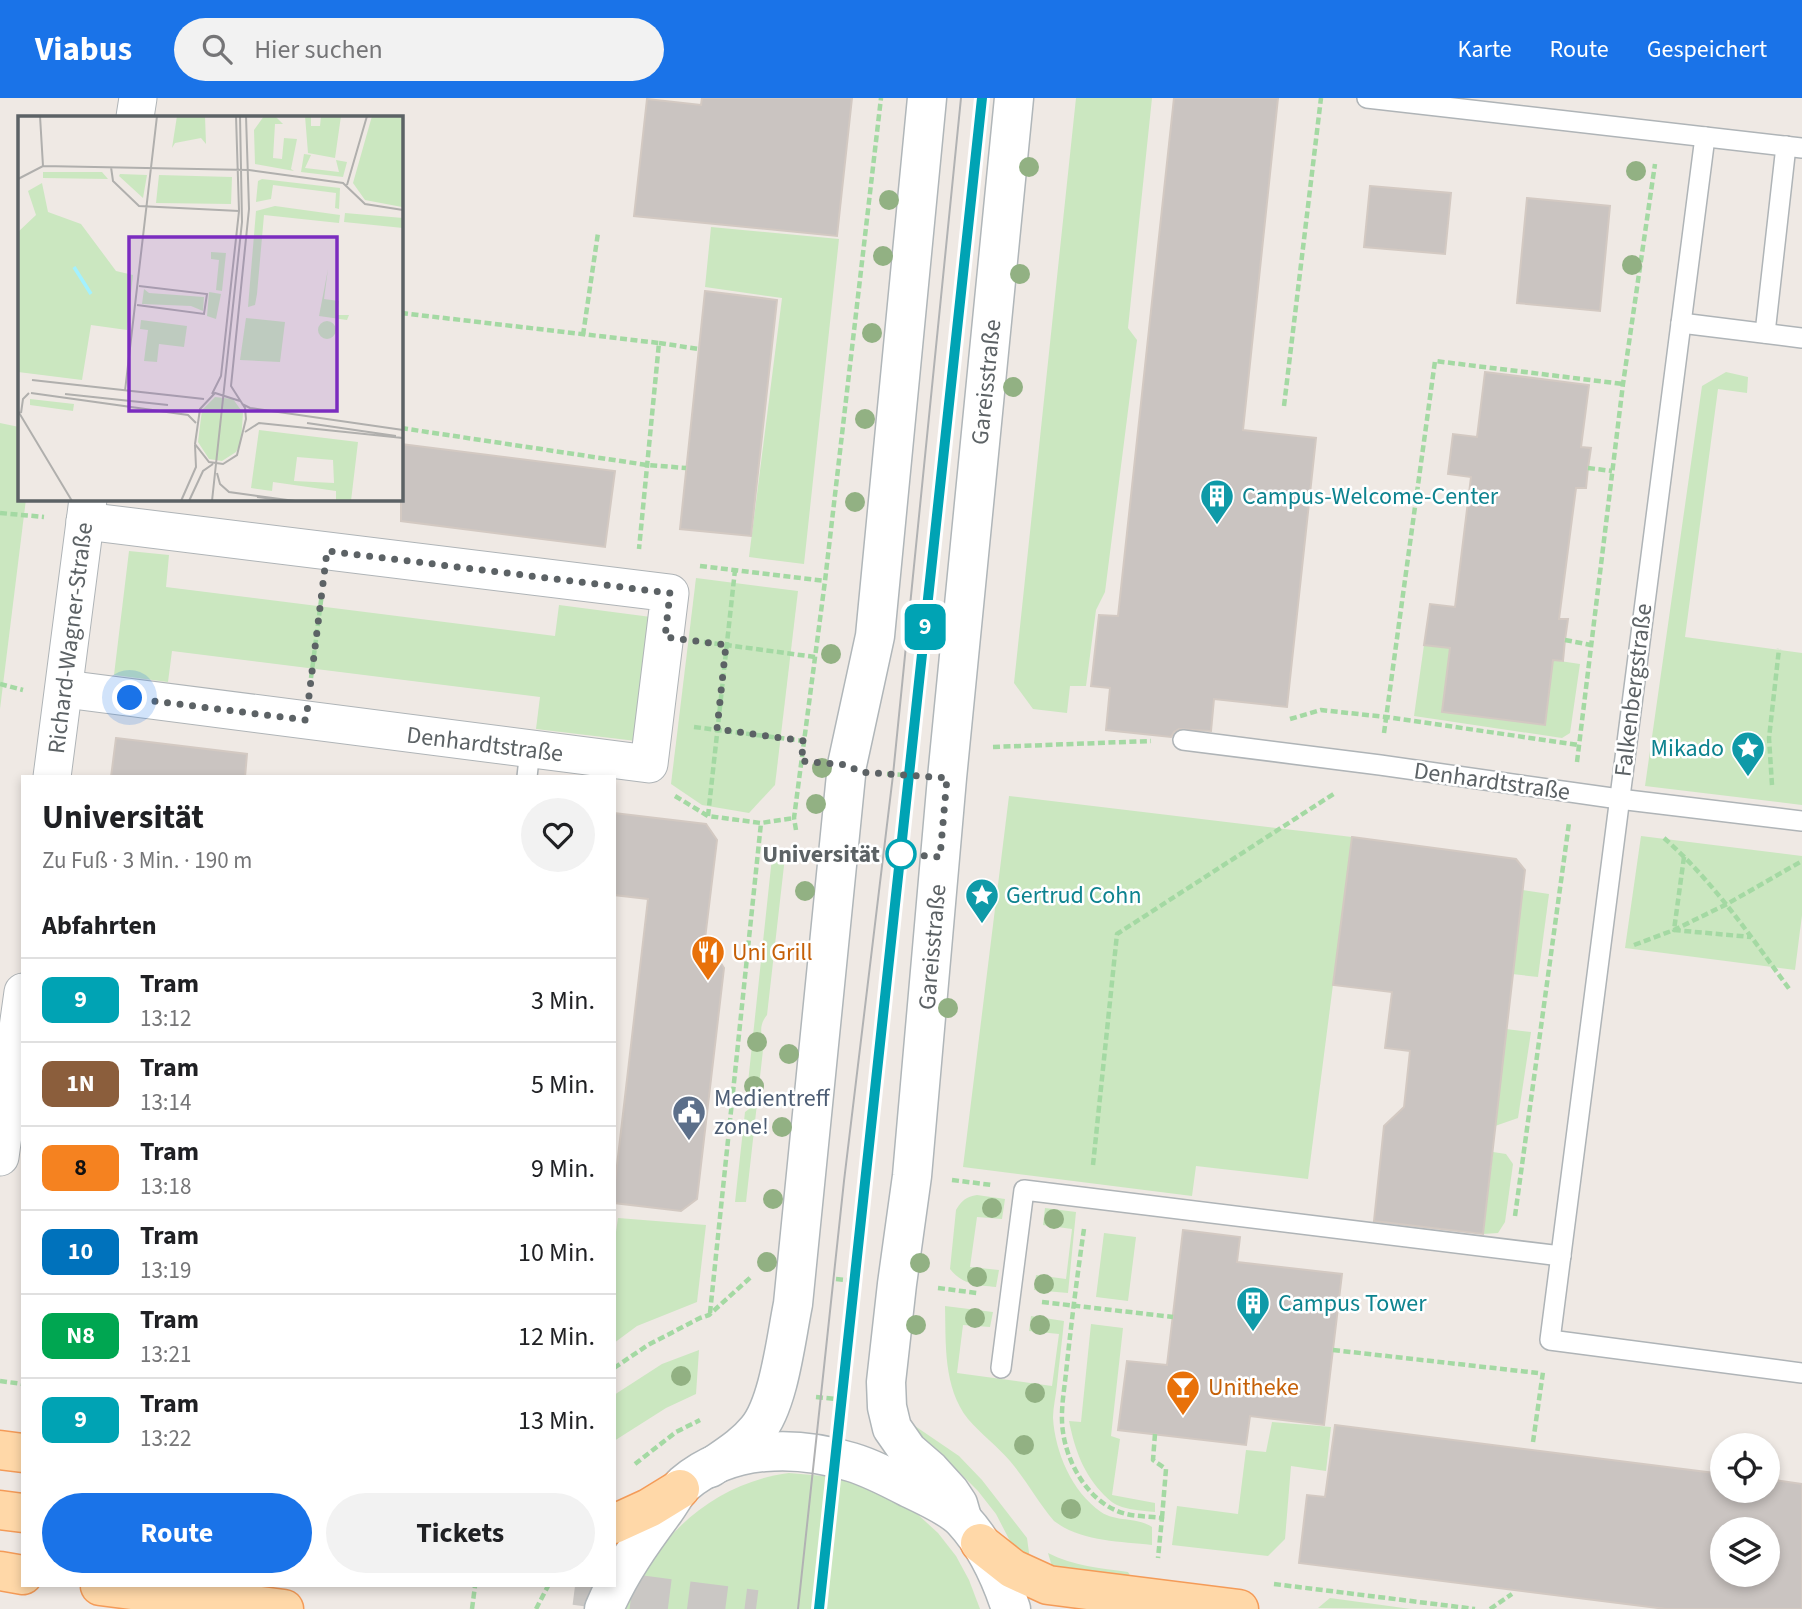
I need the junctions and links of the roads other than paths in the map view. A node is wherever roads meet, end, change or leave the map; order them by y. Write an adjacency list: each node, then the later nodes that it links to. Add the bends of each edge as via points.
1 (138, 98): 5 (street)
2 (927, 98): 25 (main road, via 874,636 847,765 796,1276 769,1411 749,1439)
3 (1014, 98): 30 (main road, Gareisstraße, via 912,1175 886,1381 892,1428 908,1451 950,1492)
4 (1367, 98): 6 (lane)
5 (135, 116)
6 (1705, 137): 7 (lane); 8 (lane, Falkenbergstraße)
7 (1794, 147): 9 (lane)
8 (1681, 323): 9 (lane); 16 (lane, Falkenbergstraße)
9 (1765, 333): 10 (lane)
10 (1802, 338)
11 (86, 510): 12 (street, Richard-Wagner-Straße); 14 (street, Denhardtstraße, via 327,551 670,593 649,764)
12 (65, 689): 14 (street, Denhardtstraße, via 306,720); 15 (street, Richard-Wagner-Straße)
13 (1183, 740): 16 (lane, Denhardtstraße)
14 (528, 763)
15 (52, 775)
16 (1619, 799): 17 (lane, Denhardtstraße); 20 (lane, Falkenbergstraße)
17 (1802, 821)
18 (21, 1006): 19 (street)
19 (0, 1157)
20 (1561, 1256): 21 (lane, via 1024,1190); 22 (lane, Falkenbergstraße, via 1550,1340)
21 (1001, 1368)
22 (1802, 1373)
23 (0, 1450): 24 (main road)
24 (21, 1453)
25 (710, 1468): 26 (main road); 30 (main road, via 759,1452 835,1458 924,1495)
26 (680, 1489): 29 (main road); 33 (main road)
27 (0, 1510): 28 (main road)
28 (21, 1513)
29 (616, 1523)
30 (971, 1531): 40 (main road, Gareisstraße); 41 (main road, via 1013,1569 1048,1585)
31 (0, 1572): 32 (main road)
32 (21, 1575)
33 (616, 1583)
34 (102, 1587): 37 (lane)
35 (110, 1587): 38 (main road)
36 (614, 1587): 39 (main road)
37 (102, 1609)
38 (284, 1609)
39 (604, 1609)
40 (1011, 1609)
41 (1239, 1609)

